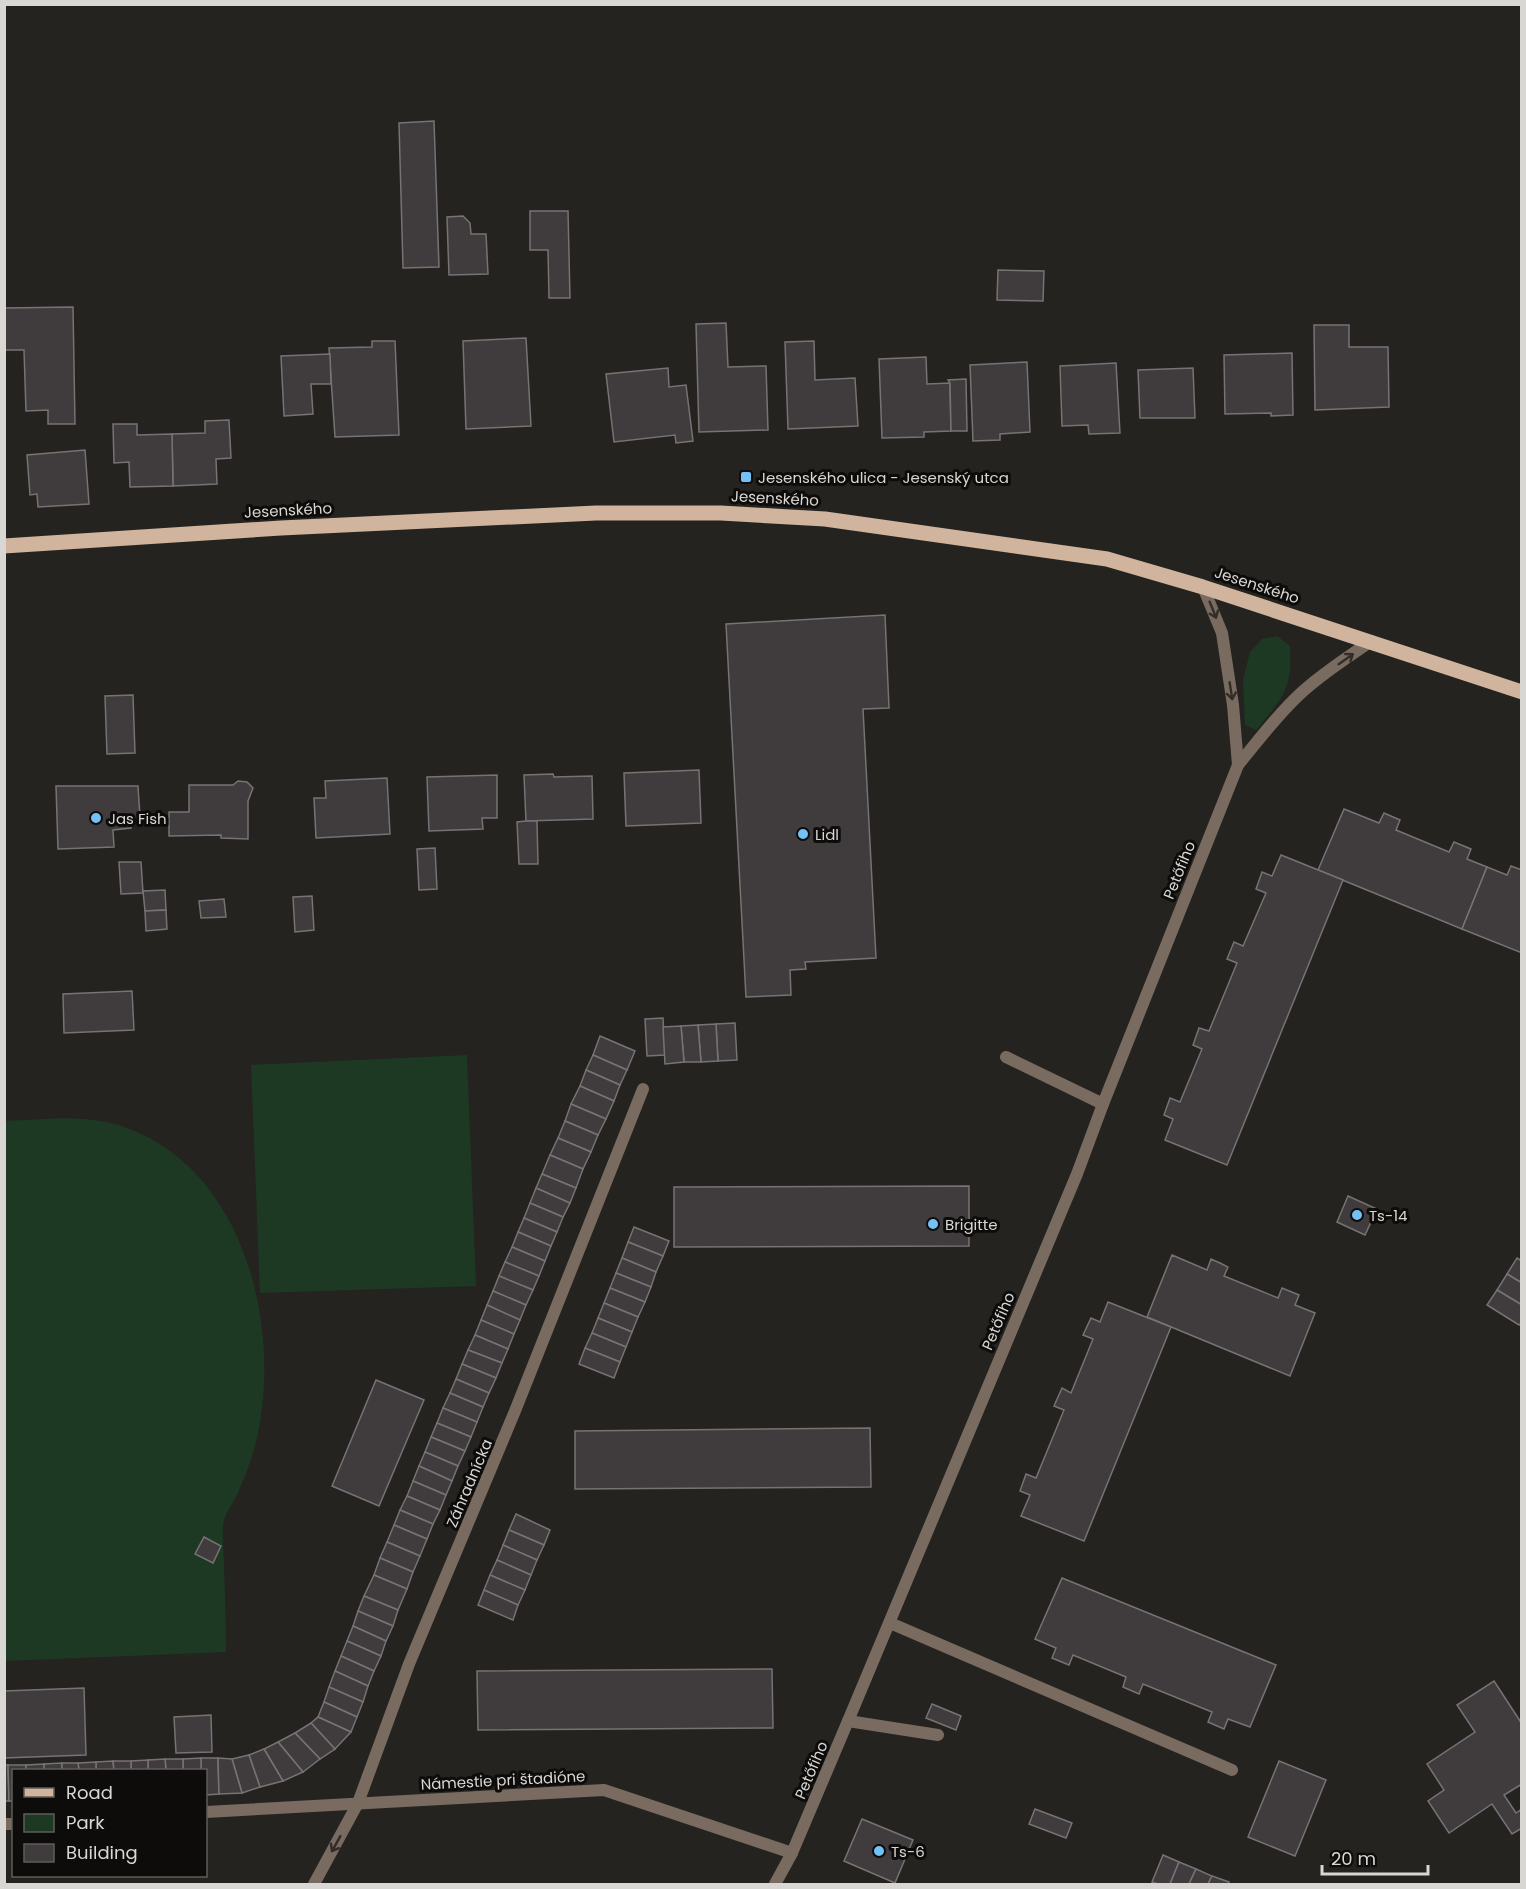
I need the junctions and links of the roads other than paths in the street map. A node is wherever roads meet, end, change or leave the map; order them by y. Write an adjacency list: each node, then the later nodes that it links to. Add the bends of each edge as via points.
1 (4, 546): 2 (main road, Jesenského, via 485,518 721,513 825,519 1072,553)
2 (1203, 586): 3 (main road, Jesenského); 5 (street, Petőfiho, one-way to 5, via 1222,633)
3 (1371, 641): 4 (main road, Jesenského); 5 (street, Petőfiho, one-way to 3, via 1299,695)
4 (1521, 692)
5 (1238, 765): 8 (street, Petőfiho)
6 (1006, 1057): 8 (street)
7 (643, 1089): 13 (street, Záhradnícka, via 409,1664)
8 (1103, 1104): 9 (street, Petőfiho)
9 (890, 1623): 10 (street, Petőfiho); 12 (street)
10 (848, 1721): 11 (street); 15 (street, Petőfiho)
11 (938, 1735)
12 (1232, 1770)
13 (358, 1803): 14 (street, Námestie pri štadióne); 15 (street, Námestie pri štadióne, via 604,1790); 16 (street, Záhradnícka, one-way to 16)
14 (207, 1812)
15 (792, 1853): 17 (street, Petőfiho)
16 (314, 1884)
17 (775, 1884)

